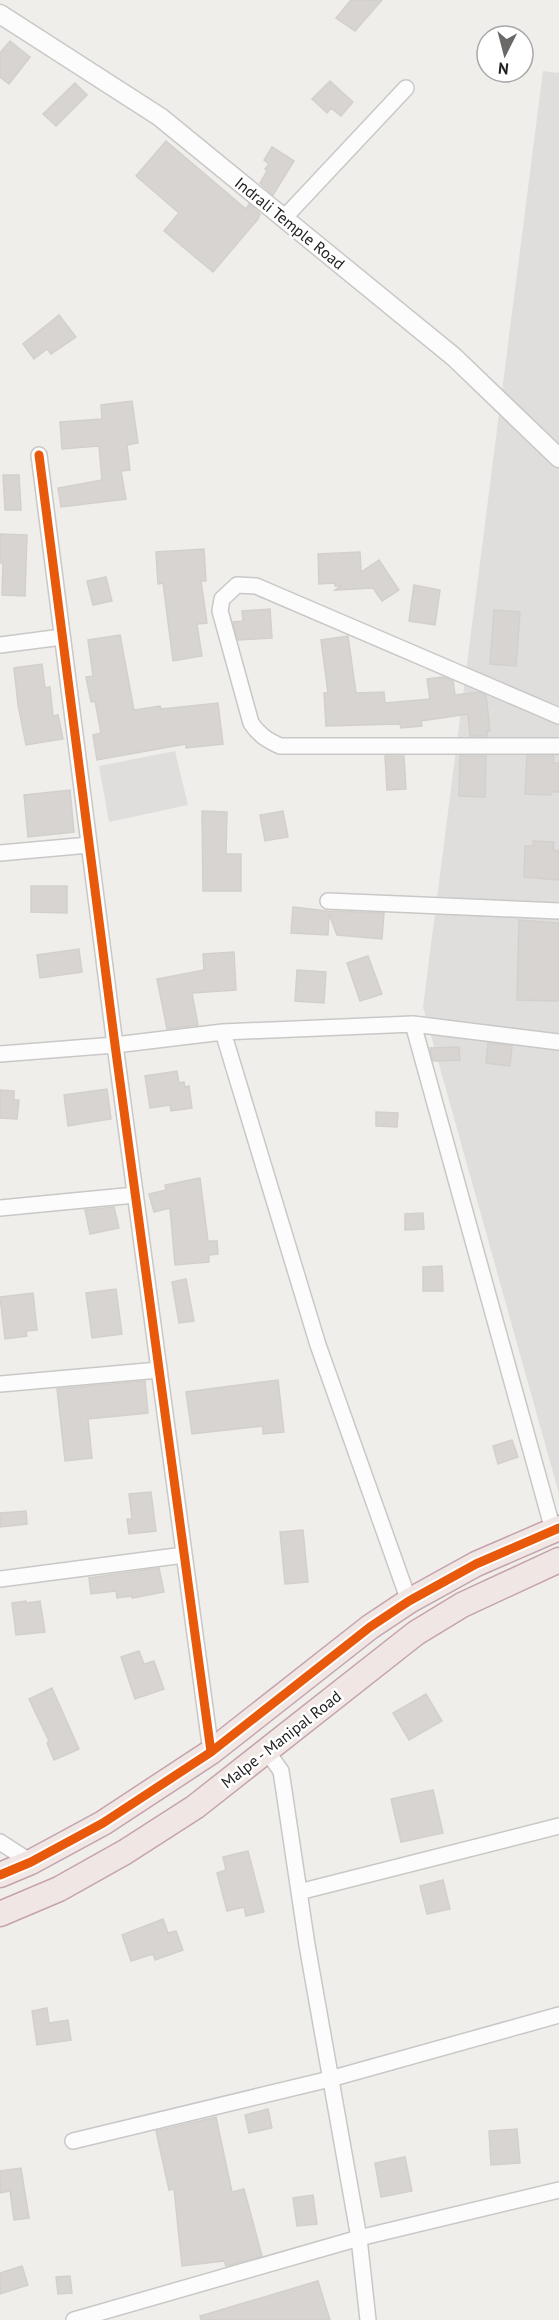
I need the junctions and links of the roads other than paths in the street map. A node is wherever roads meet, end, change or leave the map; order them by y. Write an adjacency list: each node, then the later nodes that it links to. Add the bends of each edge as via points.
1 (0, 14): 3 (street, Indrali Temple Road, via 160,117)
2 (406, 88): 3 (street)
3 (284, 218): 5 (street, Indrali Temple Road, via 454,357)
4 (39, 455): 6 (street)
5 (559, 458)
6 (62, 637): 7 (street); 10 (street)
7 (0, 645)
8 (559, 716): 9 (street, via 256,586 237,585 222,599 220,611 251,723 260,735 280,746)
9 (559, 746)
10 (89, 845): 11 (street); 17 (street)
11 (0, 853)
12 (328, 901): 13 (street)
13 (559, 911)
14 (413, 1024): 15 (street); 16 (street); 23 (street)
15 (223, 1032): 17 (street); 29 (street, via 318,1345)
16 (559, 1041)
17 (115, 1046): 18 (street); 19 (street)
18 (0, 1054)
19 (135, 1194): 20 (street); 21 (street)
20 (0, 1208)
21 (159, 1370): 22 (street); 24 (street)
22 (0, 1384)
23 (556, 1529): 26 (highway)
24 (184, 1555): 27 (street); 31 (street)
25 (559, 1560): 28 (highway, Malpe - Manipal Road)
26 (476, 1564): 28 (highway); 29 (highway)
27 (0, 1579)
28 (490, 1591): 30 (highway, Malpe - Manipal Road, via 416,1633)
29 (409, 1601): 31 (highway)
30 (266, 1750): 36 (street, via 281,1771); 37 (highway, Malpe - Manipal Road, via 195,1807 125,1852 59,1890)
31 (211, 1752): 34 (highway, via 103,1823)
32 (559, 1826): 36 (street)
33 (0, 1842): 34 (street)
34 (31, 1862): 35 (highway)
35 (0, 1875)
36 (299, 1892): 39 (street)
37 (0, 1914)
38 (559, 2015): 39 (street)
39 (330, 2079): 40 (street); 42 (street)
40 (73, 2141)
41 (559, 2190): 42 (street)
42 (359, 2238): 43 (street); 44 (street)
43 (74, 2320)
44 (369, 2320)

